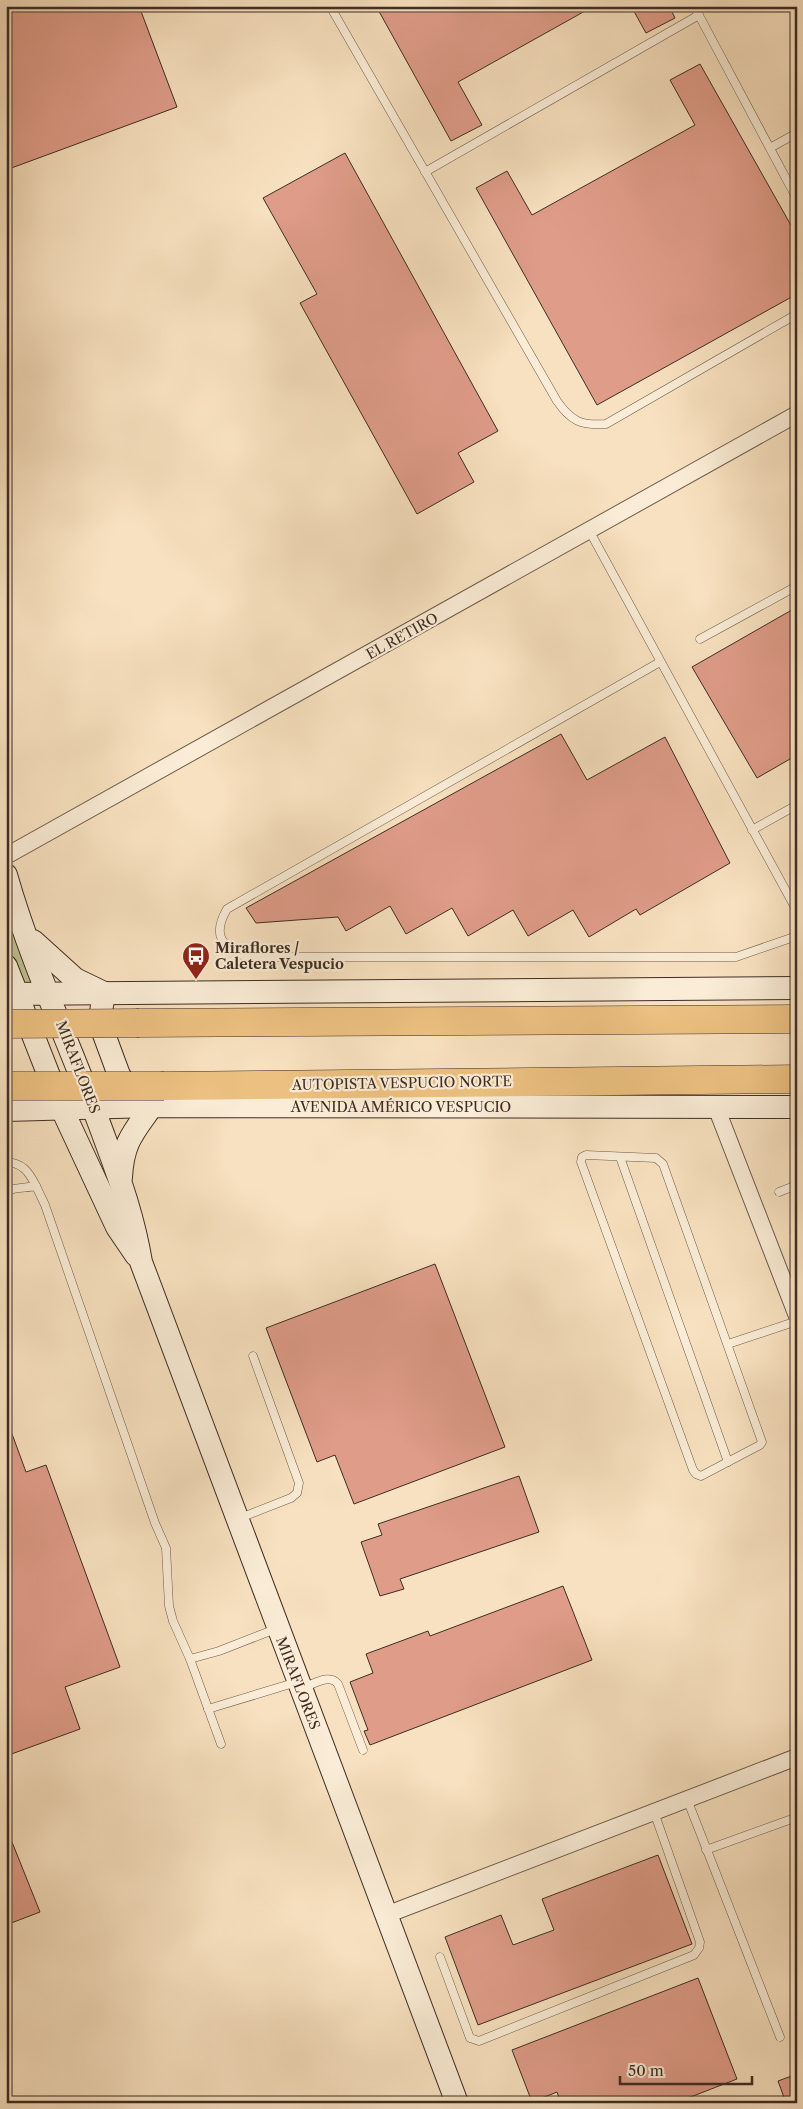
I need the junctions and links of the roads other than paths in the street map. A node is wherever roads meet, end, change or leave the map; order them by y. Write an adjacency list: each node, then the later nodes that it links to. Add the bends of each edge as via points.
1 (330, 6): 6 (lane)
2 (694, 6): 3 (lane)
3 (699, 15): 5 (lane); 6 (lane)
4 (797, 133): 5 (lane)
5 (770, 148): 7 (lane)
6 (425, 172): 8 (lane, via 557,401 566,414 578,422 606,424)
7 (797, 199)
8 (797, 314)
9 (797, 414): 10 (street, EL RETIRO)
10 (590, 532): 13 (lane); 16 (street, EL RETIRO)
11 (797, 586): 12 (lane)
12 (700, 639)
13 (660, 662): 15 (lane); 20 (lane, via 227,909 220,921 221,938 228,949 246,956 736,957)
14 (797, 805): 15 (lane)
15 (752, 830): 18 (lane)
16 (6, 856)
17 (6, 875): 19 (main road, MIRAFLORES)
18 (797, 911)
19 (26, 935): 23 (main road, via 75,980); 25 (main road, MIRAFLORES)
20 (797, 936)
21 (6, 966): 24 (main road, MIRAFLORES)
22 (797, 988): 23 (main road)
23 (104, 993): 25 (main road); 30 (main road, via 102,1029 119,1075 131,1093)
24 (12, 994): 25 (main road); 34 (main road, MIRAFLORES)
25 (49, 994): 31 (main road, MIRAFLORES)
26 (797, 1019): 27 (highway, bridge)
27 (6, 1024)
28 (797, 1079): 30 (highway, AUTOPISTA VESPUCIO NORTE)
29 (6, 1086): 30 (highway, AUTOPISTA VESPUCIO NORTE, bridge)
30 (158, 1096): 31 (main road, AVENIDA AMÉRICO VESPUCIO); 32 (main road, AVENIDA AMÉRICO VESPUCIO); 38 (main road, via 128,1140 122,1156)
31 (94, 1107): 34 (main road, AVENIDA AMÉRICO VESPUCIO); 38 (main road, MIRAFLORES)
32 (716, 1107): 33 (main road, AVENIDA AMÉRICO VESPUCIO); 44 (street)
33 (797, 1108)
34 (62, 1109): 35 (main road, AVENIDA AMÉRICO VESPUCIO); 43 (main road, MIRAFLORES, via 117,1227)
35 (6, 1110)
36 (620, 1156): 46 (lane, via 656,1158 663,1164); 48 (lane); 48 (lane, via 586,1155 581,1162 693,1470 701,1476)
37 (6, 1162): 40 (lane, via 22,1165)
38 (121, 1182): 43 (main road, MIRAFLORES, via 134,1224)
39 (797, 1185): 42 (lane)
40 (36, 1186): 41 (lane); 51 (lane, via 166,1548 169,1606)
41 (6, 1191)
42 (779, 1192)
43 (140, 1262): 49 (main road, MIRAFLORES)
44 (797, 1316)
45 (797, 1321): 46 (lane)
46 (728, 1344): 48 (lane, via 762,1442)
47 (253, 1356): 49 (lane, via 300,1484 291,1498)
48 (728, 1462)
49 (237, 1520): 50 (main road, MIRAFLORES)
50 (278, 1628): 51 (lane); 52 (main road, MIRAFLORES)
51 (190, 1659): 53 (lane)
52 (299, 1685): 53 (lane); 55 (lane, via 330,1678 335,1680); 61 (main road, MIRAFLORES)
53 (208, 1709): 54 (lane)
54 (221, 1744)
55 (363, 1750)
56 (797, 1756): 57 (street)
57 (687, 1799): 58 (street); 60 (lane)
58 (654, 1812): 61 (street); 62 (lane, via 700,1942 700,1948 694,1955 479,2041 470,2038)
59 (789, 1820): 60 (lane)
60 (706, 1850): 63 (lane)
61 (386, 1915): 64 (main road, MIRAFLORES)
62 (440, 1958)
63 (780, 2038)
64 (457, 2103)

